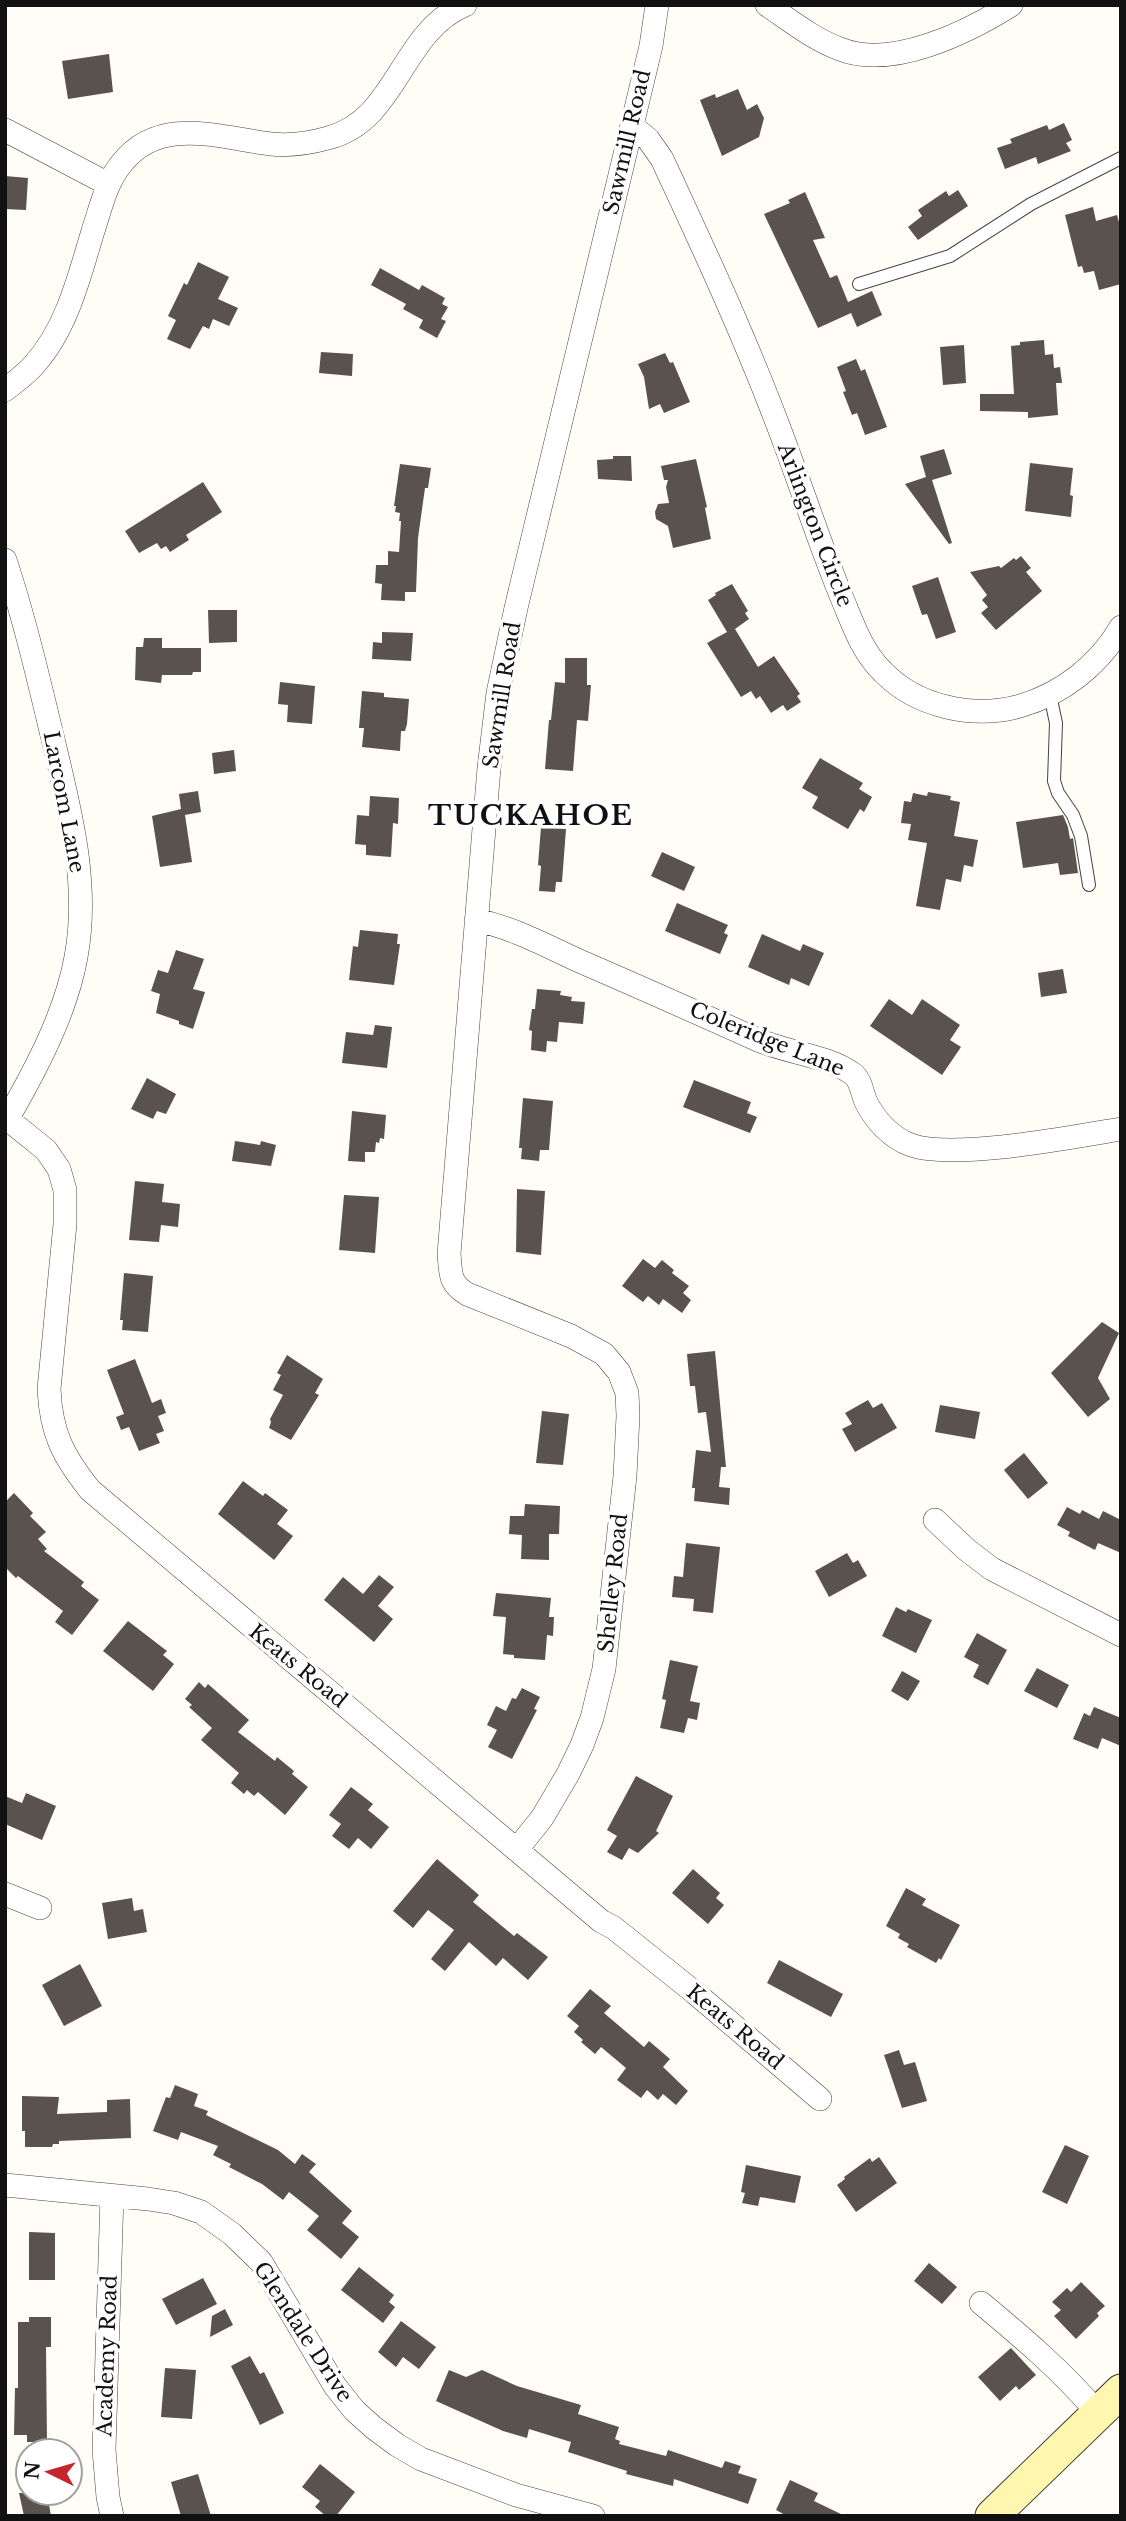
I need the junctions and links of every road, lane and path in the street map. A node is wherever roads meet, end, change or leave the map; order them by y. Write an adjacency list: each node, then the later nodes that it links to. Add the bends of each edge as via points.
1 (466, 5): 8 (street, via 428,29 380,102 351,129 332,138 274,145 174,133 146,142 121,164)
2 (657, 5): 5 (street, Sawmill Road)
3 (767, 5): 4 (street, via 811,36 842,50 883,56 933,43)
4 (1012, 5)
5 (632, 125): 13 (street, Arlington Circle, via 662,159 724,291 830,570 869,655 907,691 956,710 1011,709); 15 (street, Sawmill Road, via 498,693)
6 (5, 130): 8 (street)
7 (1121, 158): 9 (lane, via 1031,204 950,256)
8 (108, 184): 10 (street, via 64,317 41,356)
9 (859, 284)
10 (5, 390)
11 (5, 560): 16 (street, Larcom Lane, via 38,673 70,811 80,890 71,981 50,1034)
12 (1121, 626): 13 (street, Arlington Circle, via 1087,669)
13 (1050, 695): 14 (lane, via 1056,723 1054,781 1081,836)
14 (1089, 885)
15 (476, 920): 17 (street, Coleridge Lane, via 500,925 761,1041 853,1074 887,1132 911,1145 942,1150 993,1147); 18 (street, Sawmill Road, via 451,1275 456,1287 467,1294)
16 (6, 1118): 21 (street, Keats Road, via 46,1150 59,1169 65,1190 49,1389 55,1433 70,1465 113,1511)
17 (1121, 1129)
18 (558, 1330): 21 (street, Shelley Road, via 604,1354 624,1381 628,1416 625,1476 604,1669 592,1718 568,1774)
19 (935, 1520): 20 (street, via 992,1569)
20 (1121, 1635)
21 (518, 1848): 24 (street, Keats Road)
22 (5, 1894): 23 (street)
23 (40, 1908)
24 (820, 2099)
25 (5, 2185): 26 (street, Glendale Drive)
26 (112, 2196): 29 (street, Glendale Drive, via 174,2203 201,2212 232,2234 266,2269 311,2349 354,2410 397,2445); 30 (street, Academy Road, via 104,2451)
27 (981, 2303): 28 (street, via 1070,2380)
28 (1109, 2402): 32 (street)
29 (515, 2506): 31 (street, Glendale Drive)
30 (112, 2516)
31 (593, 2516)
32 (992, 2516)

